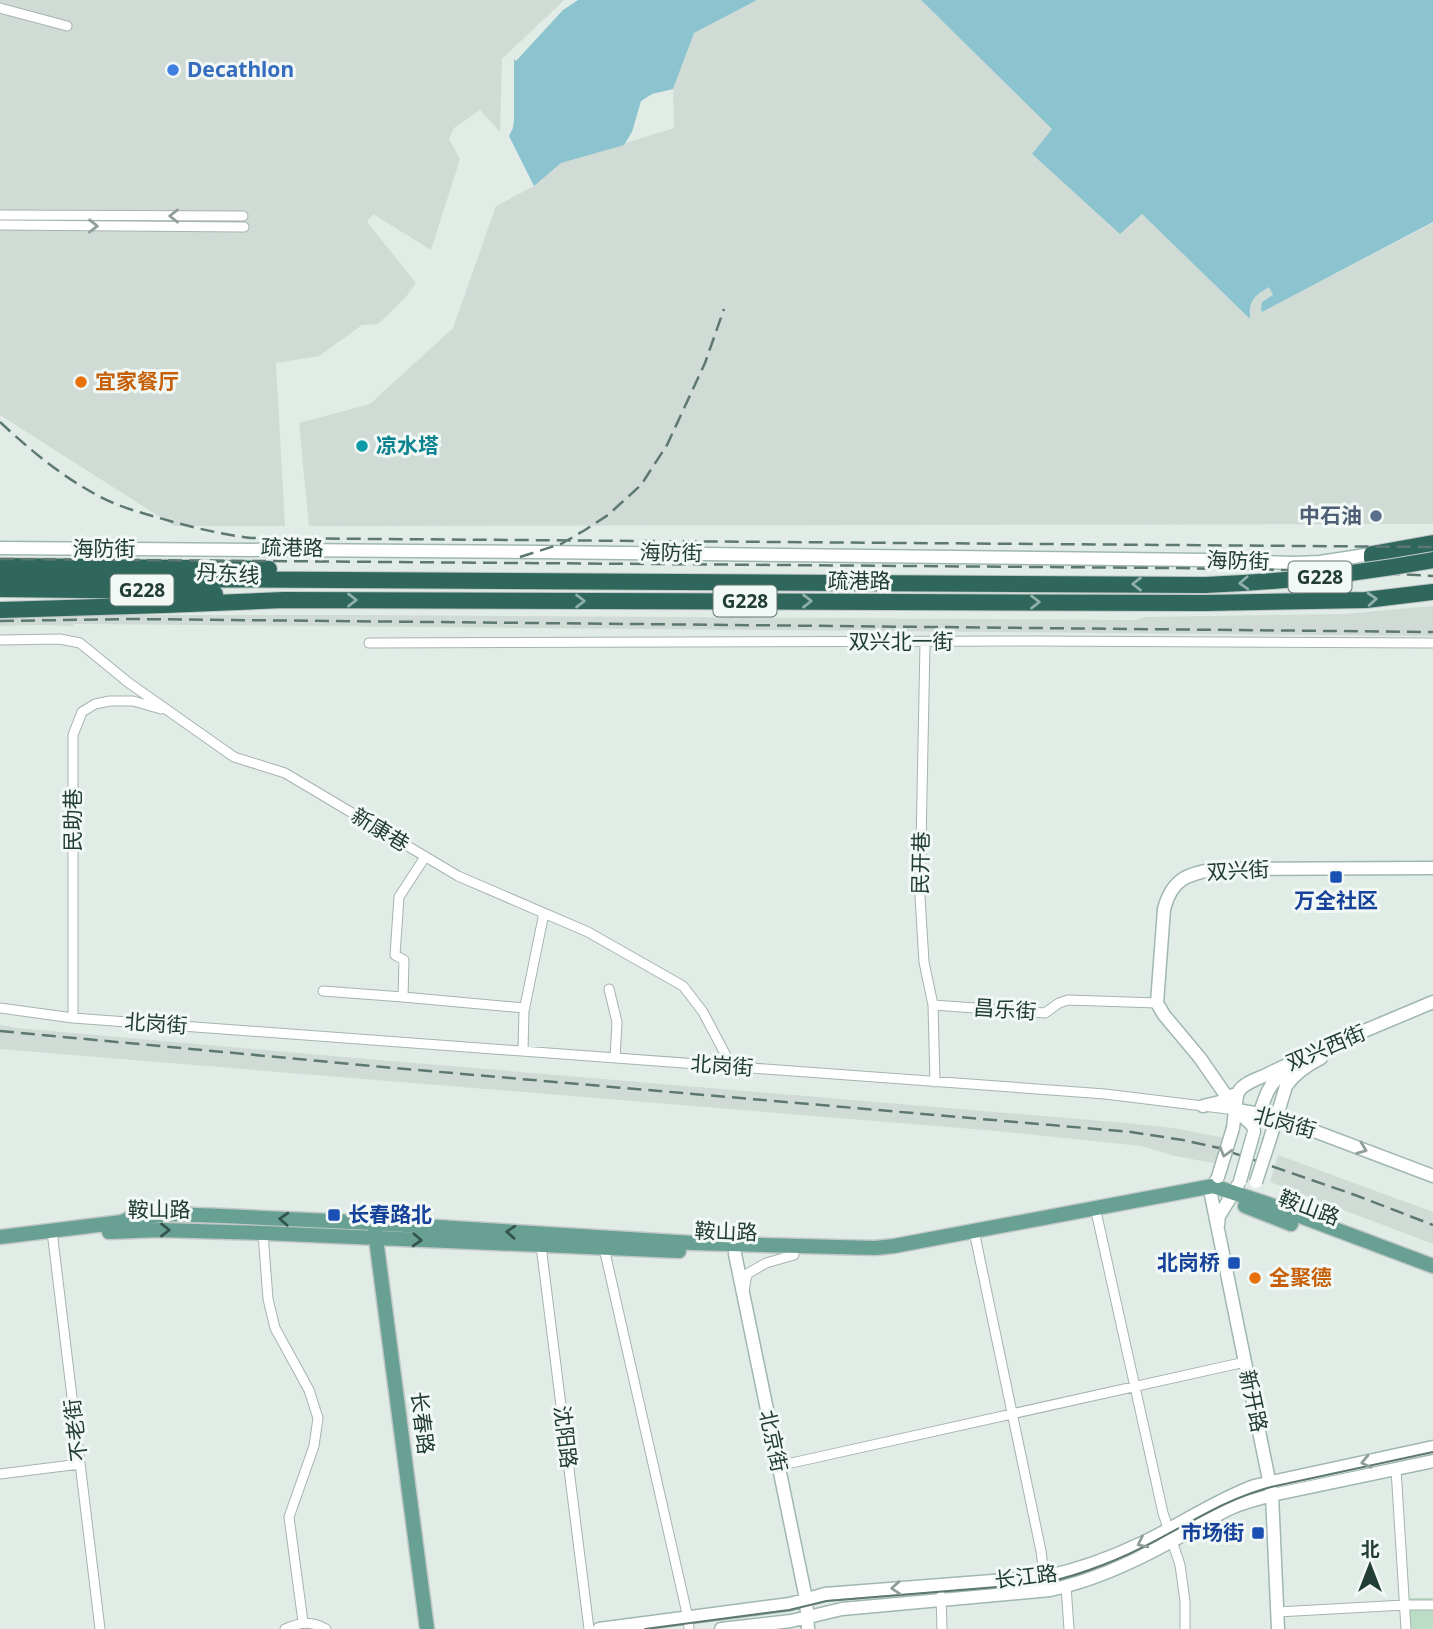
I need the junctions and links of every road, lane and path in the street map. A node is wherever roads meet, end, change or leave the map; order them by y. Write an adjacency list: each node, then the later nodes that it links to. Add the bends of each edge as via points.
1 (0, 8): 2 (street)
2 (67, 26)
3 (0, 215): 4 (street, one-way to 3)
4 (243, 216)
5 (0, 225): 6 (street, one-way to 6)
6 (244, 227)
7 (0, 548): 9 (street, 海防街, via 1293,563)
8 (1415, 549): 9 (highway); 10 (highway)
9 (1372, 557)
10 (1433, 561): 12 (highway, 疏港路 / G228, one-way to 12, bridge, via 1312,578 1205,585)
11 (0, 566): 12 (highway, 疏港路 / G228)
12 (165, 573): 13 (highway)
13 (0, 578)
14 (1433, 592): 15 (highway, 疏港路 / G228, one-way to 14, via 1205,603 1366,600)
15 (284, 600): 16 (highway, via 165,605 100,598); 16 (highway, 丹东线 / G228, via 165,591)
16 (6, 601)
17 (0, 639): 21 (street, 新康巷, via 80,643)
18 (369, 643): 19 (street, 双兴北一街)
19 (925, 643): 20 (street, 双兴北一街); 32 (street, 民开巷, via 920,897)
20 (1433, 643)
21 (129, 683): 22 (street, 民助巷, via 129,691); 23 (street, 新康巷)
22 (110, 701): 23 (street, via 133,701); 36 (street, 民助巷, via 82,712 74,735)
23 (168, 711): 24 (street, 新康巷, via 234,757 285,773)
24 (425, 857): 26 (street, 新康巷); 29 (street, via 399,897 395,955 404,960)
25 (1433, 868): 31 (street, 双兴街, via 1197,872 1173,887 1168,897)
26 (544, 913): 33 (street); 40 (street, 新康巷, via 588,932 683,986 703,1012)
27 (609, 989): 38 (street, via 617,1022)
28 (323, 991): 29 (street)
29 (403, 997): 33 (street)
30 (1433, 1002): 41 (street, 双兴西街)
31 (1157, 1003): 32 (street, 昌乐街, via 1068,1000 1045,1013); 44 (street)
32 (933, 1004): 42 (street, 民开巷)
33 (525, 1008): 37 (street)
34 (0, 1009): 36 (street, 北岗街)
35 (1433, 1010): 39 (street, 双兴西街)
36 (73, 1018): 37 (street, 北岗街)
37 (523, 1051): 38 (street, 北岗街)
38 (615, 1058): 40 (street, 北岗街)
39 (1308, 1064): 43 (street, via 1277,1077); 47 (street, 双兴西街, via 1286,1086)
40 (732, 1067): 42 (street, 北岗街)
41 (1279, 1068): 43 (street); 44 (street, 双兴西街)
42 (935, 1082): 45 (street, 北岗街)
43 (1267, 1091): 48 (street)
44 (1233, 1094): 45 (street, 双兴西街); 46 (street)
45 (1203, 1106): 46 (street, 北岗街)
46 (1236, 1110): 48 (street, 北岗街); 53 (street, one-way to 53, bridge)
47 (1277, 1117): 48 (street, 北岗街); 49 (street, 北岗街); 50 (street, 双兴西街)
48 (1256, 1125): 50 (street, via 1267,1131); 54 (street, bridge)
49 (1298, 1125): 50 (street, via 1278,1130); 51 (street, 北岗街, one-way to 51)
50 (1270, 1139): 52 (street, bridge)
51 (1433, 1176)
52 (1256, 1182): 54 (street); 55 (main road, 鞍山路, via 1261,1199)
53 (1210, 1186): 54 (main road, 鞍山路); 56 (main road, 鞍山路); 58 (street, 新开路); 61 (main road, 鞍山路)
54 (1234, 1191): 55 (main road); 58 (street, via 1219,1216); 70 (main road, 鞍山路)
55 (1268, 1204): 69 (main road, 鞍山路)
56 (1097, 1216): 61 (main road, 鞍山路); 73 (street)
57 (374, 1223): 60 (main road, 鞍山路, one-way to 60, via 169,1214); 61 (main road, 鞍山路, one-way to 57, via 875,1248 692,1243); 63 (main road, 长春路)
58 (1218, 1228): 72 (street, 新开路)
59 (263, 1233): 60 (main road, 鞍山路, one-way to 59, via 123,1230); 63 (main road, 鞍山路); 91 (street, via 275,1328 309,1390 318,1418 314,1446 289,1517)
60 (52, 1235): 62 (main road, 鞍山路); 64 (main road, 鞍山路); 77 (street, 不老街)
61 (975, 1235): 68 (main road, 鞍山路, via 887,1257); 74 (street)
62 (0, 1237)
63 (376, 1238): 65 (main road, 鞍山路, one-way to 65); 97 (main road, 长春路)
64 (0, 1246)
65 (541, 1246): 66 (main road, 鞍山路); 98 (street, 沈阳路)
66 (604, 1248): 67 (main road, 鞍山路); 93 (street)
67 (735, 1254): 68 (main road, 鞍山路); 71 (street, 北京街)
68 (794, 1255): 71 (street, via 747,1274)
69 (1433, 1266)
70 (1433, 1276)
71 (743, 1296): 78 (street, 北京街)
72 (1245, 1362): 73 (street); 81 (street, 新开路)
73 (1135, 1386): 74 (street); 82 (street)
74 (1013, 1414): 78 (street); 83 (street)
75 (1433, 1447): 81 (street, 长江路, one-way to 81)
76 (1433, 1461): 79 (street, 长江路)
77 (80, 1464): 80 (street); 94 (street, 不老街)
78 (778, 1466): 86 (street, 北京街)
79 (1396, 1469): 81 (street, 长江路); 88 (street)
80 (0, 1474)
81 (1271, 1488): 82 (street, 长江路); 90 (street, 新开路)
82 (1170, 1535): 83 (street, 长江路, one-way to 83); 85 (street, 长江路, via 1125,1564); 103 (street, via 1180,1564)
83 (1045, 1583): 84 (street, 长江路); 85 (street, 长江路); 87 (street, 长江路)
84 (940, 1585): 86 (street, 长江路, one-way to 86); 87 (street)
85 (1066, 1586): 102 (street)
86 (806, 1599): 92 (street, 北京街); 93 (street, 长江路)
87 (941, 1600): 92 (street, 长江路, via 842,1609); 101 (street)
88 (1405, 1605): 89 (street); 90 (street); 105 (street)
89 (1433, 1605)
90 (1277, 1612): 104 (street, 新开路)
91 (303, 1622): 95 (street); 96 (street)
92 (808, 1623): 100 (street, 长江路, via 791,1620)
93 (689, 1624): 99 (street, 长江路)
94 (100, 1629)
95 (285, 1629)
96 (326, 1629)
97 (427, 1629)
98 (589, 1629)
99 (599, 1629)
100 (721, 1629)
101 (942, 1629)
102 (1069, 1629)
103 (1185, 1629)
104 (1278, 1629)
105 (1406, 1629)

